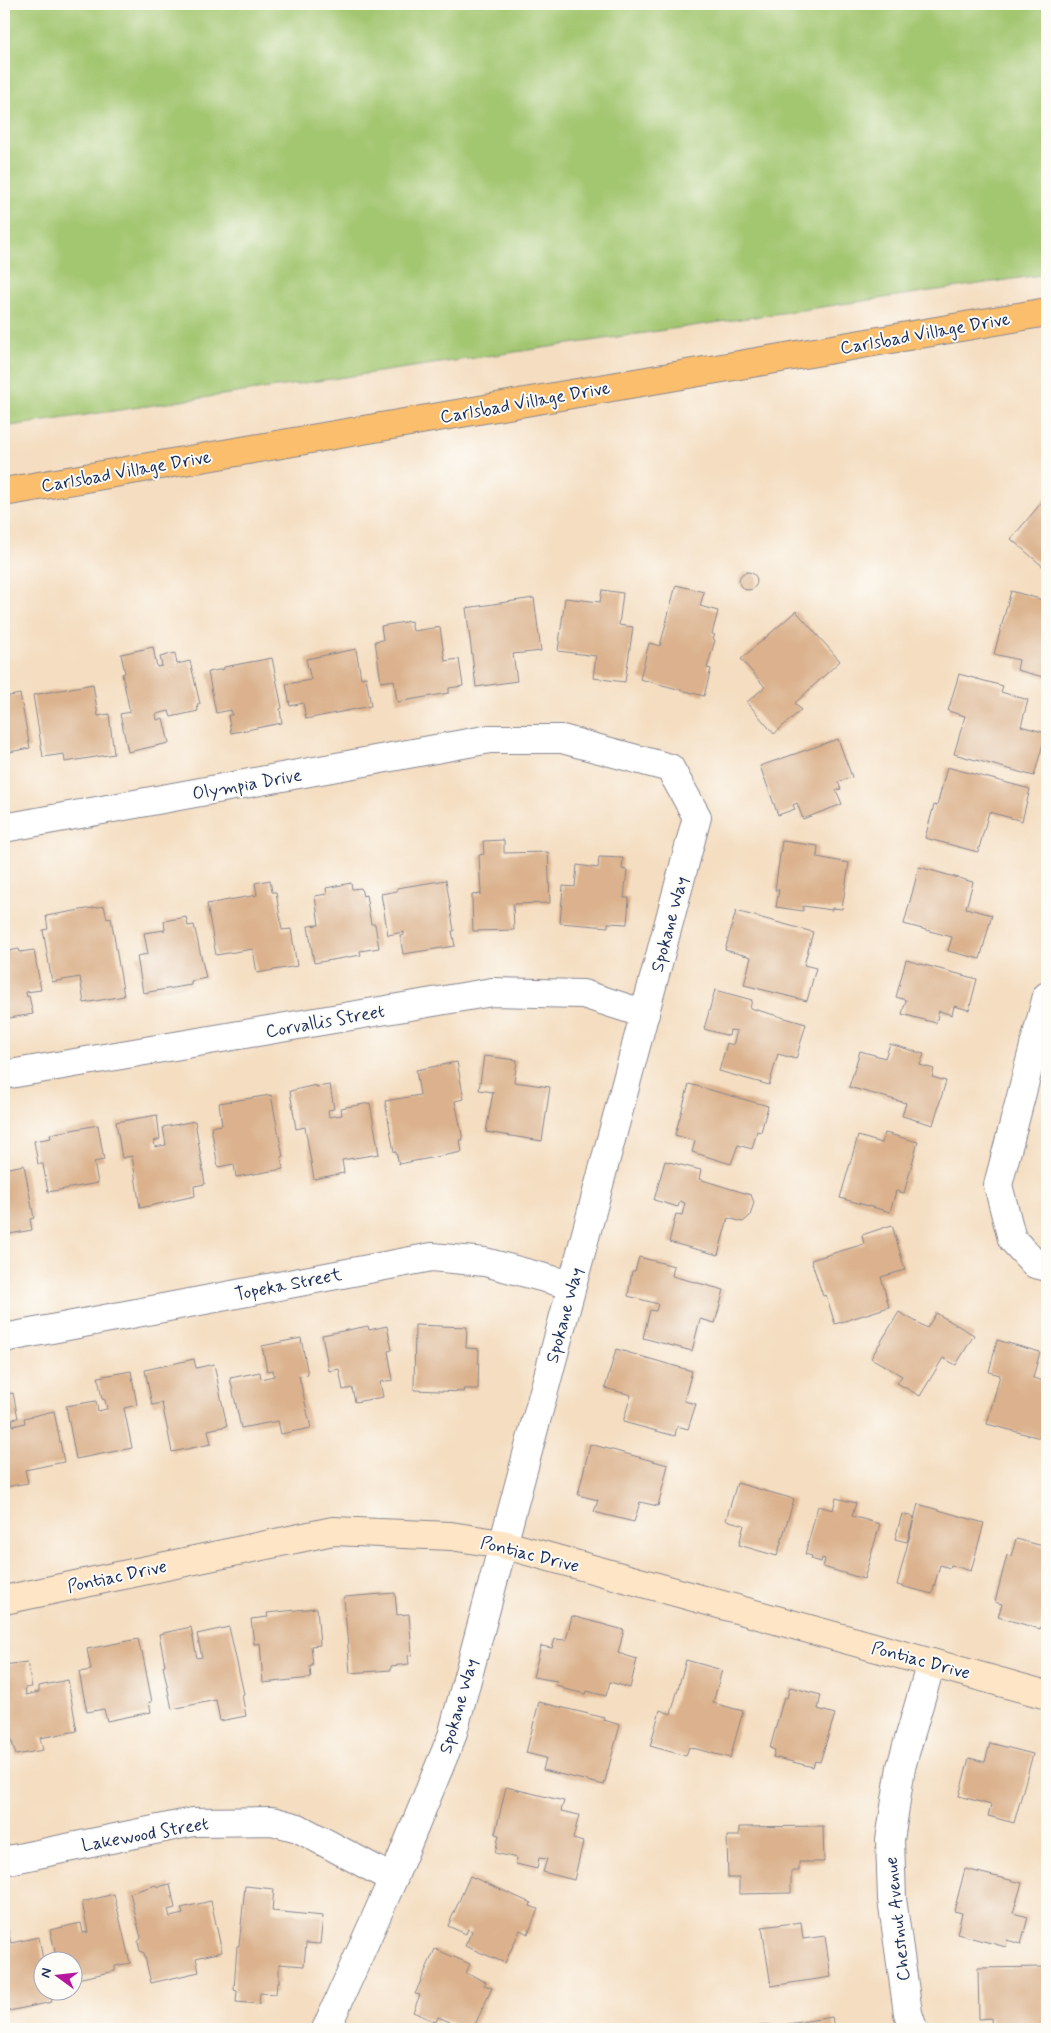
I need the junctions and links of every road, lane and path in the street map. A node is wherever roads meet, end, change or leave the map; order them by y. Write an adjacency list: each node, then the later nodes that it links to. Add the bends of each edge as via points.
1 (1047, 312): 2 (main road, Carlsbad Village Drive)
2 (4, 492)
3 (490, 739): 4 (street, Olympia Drive); 6 (street, Spokane Way, via 562,739 670,768 697,816)
4 (4, 828)
5 (1047, 996): 8 (street, via 998,1185 1012,1239 1035,1264)
6 (645, 1014): 7 (street, Corvallis Street, via 583,994 492,992); 9 (street, Spokane Way)
7 (4, 1076)
8 (1047, 1267)
9 (571, 1285): 10 (street, Topeka Street, via 486,1262 432,1257); 11 (street, Spokane Way)
10 (4, 1338)
11 (502, 1544): 12 (main road, Pontiac Drive, via 451,1536 333,1531); 13 (main road, Pontiac Drive); 16 (street, Spokane Way, via 452,1736)
12 (4, 1600)
13 (931, 1663): 14 (main road, Pontiac Drive); 18 (street, Chestnut Avenue, via 901,1767 890,1840 892,1899)
14 (1047, 1695)
15 (4, 1860): 16 (street, Lakewood Street, via 193,1822 272,1821 298,1828)
16 (393, 1878): 17 (street, Spokane Way)
17 (326, 2029)
18 (913, 2029)

